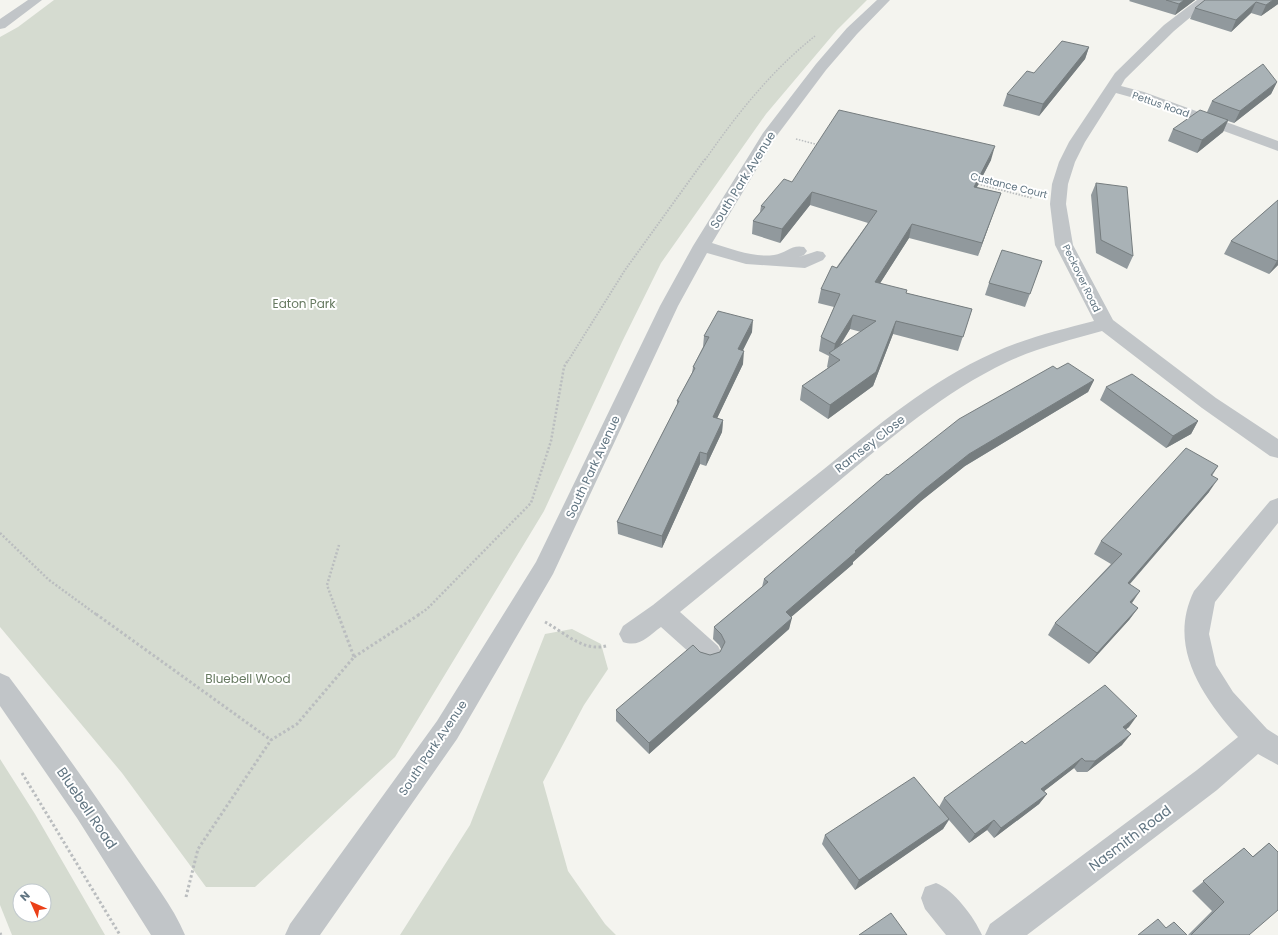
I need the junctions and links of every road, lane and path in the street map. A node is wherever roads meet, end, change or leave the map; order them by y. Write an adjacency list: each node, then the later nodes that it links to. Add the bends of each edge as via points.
1 (36, 0): 4 (street)
2 (884, 0): 7 (street, South Park Avenue, via 852,31 821,67)
3 (1205, 0): 6 (street, Peckover Road, via 1169,28)
4 (0, 25)
5 (820, 31): 24 (path, via 788,58 737,115 625,270 564,367 551,441 531,503 427,609)
6 (1111, 88): 9 (street, Pettus Road, via 1139,95); 11 (street, Peckover Road, via 1067,162 1060,184)
7 (771, 133): 8 (path); 12 (street, South Park Avenue)
8 (820, 145)
9 (1278, 146)
10 (973, 183): 11 (path, Custance Court)
11 (1058, 204): 14 (street, Peckover Road, via 1064,245)
12 (702, 246): 13 (street, via 746,259); 33 (street, South Park Avenue, via 669,306 538,580 447,730)
13 (807, 261)
14 (1105, 324): 15 (street, Peckover Road, via 1203,399); 19 (street, Ramsey Close, via 1036,343 999,358 964,376 927,400 861,450)
15 (1275, 444)
16 (1278, 506): 27 (street, Nasmith Road, via 1203,598 1196,634 1204,668 1224,701)
17 (0, 533): 26 (path, via 49,580)
18 (338, 545): 24 (path, via 327,585)
19 (662, 612): 21 (street, Ramsey Close); 23 (street)
20 (548, 624): 22 (path, via 588,647)
21 (632, 634)
22 (599, 650)
23 (709, 654)
24 (354, 657): 26 (path, via 297,724)
25 (0, 685): 32 (street, Bluebell Road, via 103,830)
26 (271, 740): 30 (path, via 198,849)
27 (1268, 745): 35 (street, Nasmith Road, via 1207,780)
28 (21, 771): 31 (path)
29 (936, 898): 34 (street)
30 (184, 905)
31 (120, 935)
32 (169, 935)
33 (301, 935)
34 (966, 935)
35 (1001, 935)

